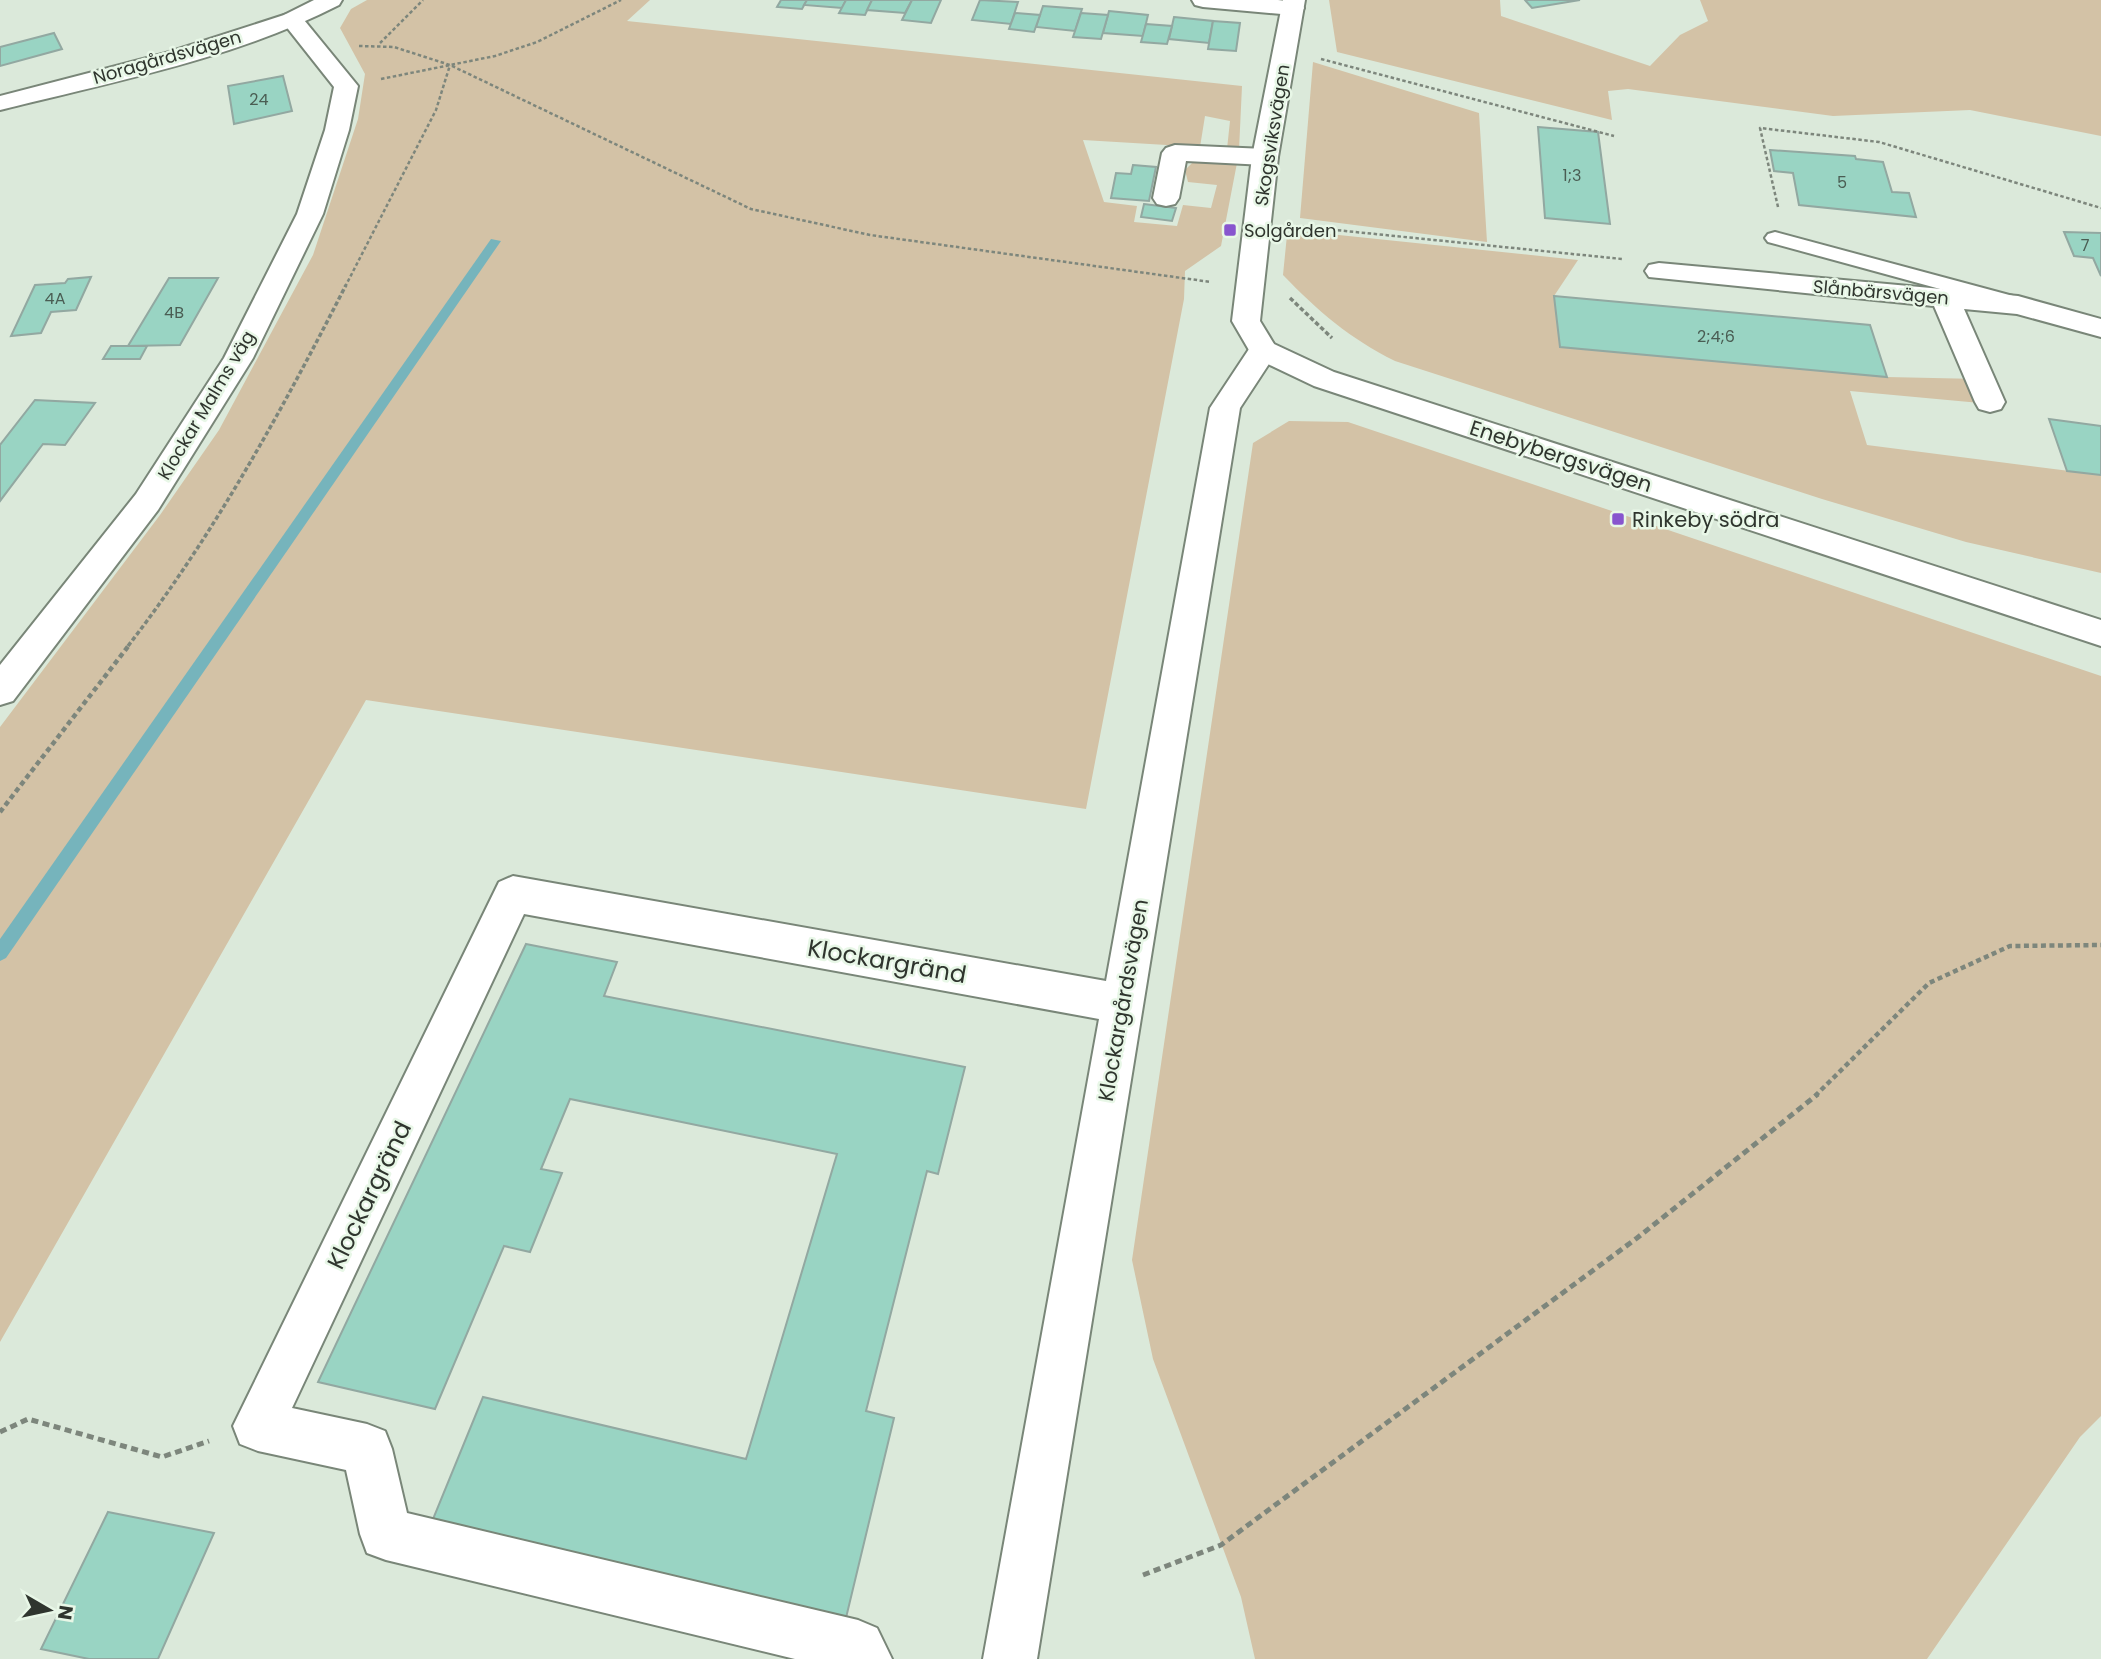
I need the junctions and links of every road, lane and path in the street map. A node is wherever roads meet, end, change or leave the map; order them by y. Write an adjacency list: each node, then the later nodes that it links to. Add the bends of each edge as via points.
1 (331, 0): 6 (street, Noragårdsvägen)
2 (423, 0): 7 (path)
3 (621, 0): 9 (path, via 537,42)
4 (1203, 0): 5 (street)
5 (1294, 4): 13 (street, Skogsviksvägen)
6 (292, 20): 10 (street); 11 (street, Noragårdsvägen, via 174,58)
7 (380, 43)
8 (1320, 58): 12 (path)
9 (450, 65): 10 (path); 26 (path, via 436,110 240,480 155,613)
10 (346, 86): 25 (street, Klockar Malms väg, via 310,214 238,358 147,502)
11 (0, 103)
12 (1614, 136)
13 (1265, 157): 14 (street, via 1175,153); 16 (street, Skogsviksvägen)
14 (1166, 198)
15 (2101, 208): 17 (path, via 1879,142 1760,128)
16 (1258, 222): 18 (path, via 1620,259); 22 (street, Skogsviksvägen, via 1246,321)
17 (1780, 239): 20 (lane)
18 (1659, 271): 19 (street, Slånbärsvägen)
19 (1945, 298): 20 (street, Slånbärsvägen); 23 (street)
20 (2018, 305): 21 (street, Slånbärsvägen)
21 (2101, 328)
22 (1263, 350): 24 (street, Enebybergsvägen, via 1324,379); 28 (street, Klockargårdsvägen, via 1225,408)
23 (1990, 402)
24 (2101, 633)
25 (0, 691)
26 (0, 812)
27 (2101, 946): 31 (path, via 2010,946 1929,983 1828,1086 1637,1238 1222,1545)
28 (1123, 1004): 29 (street, Klockargränd, via 513,894); 33 (street, Klockargårdsvägen)
29 (258, 1426): 30 (path, via 162,1457 28,1419); 32 (street, via 367,1449 386,1534 858,1647)
30 (0, 1432)
31 (1143, 1575)
32 (865, 1659)
33 (1010, 1659)

